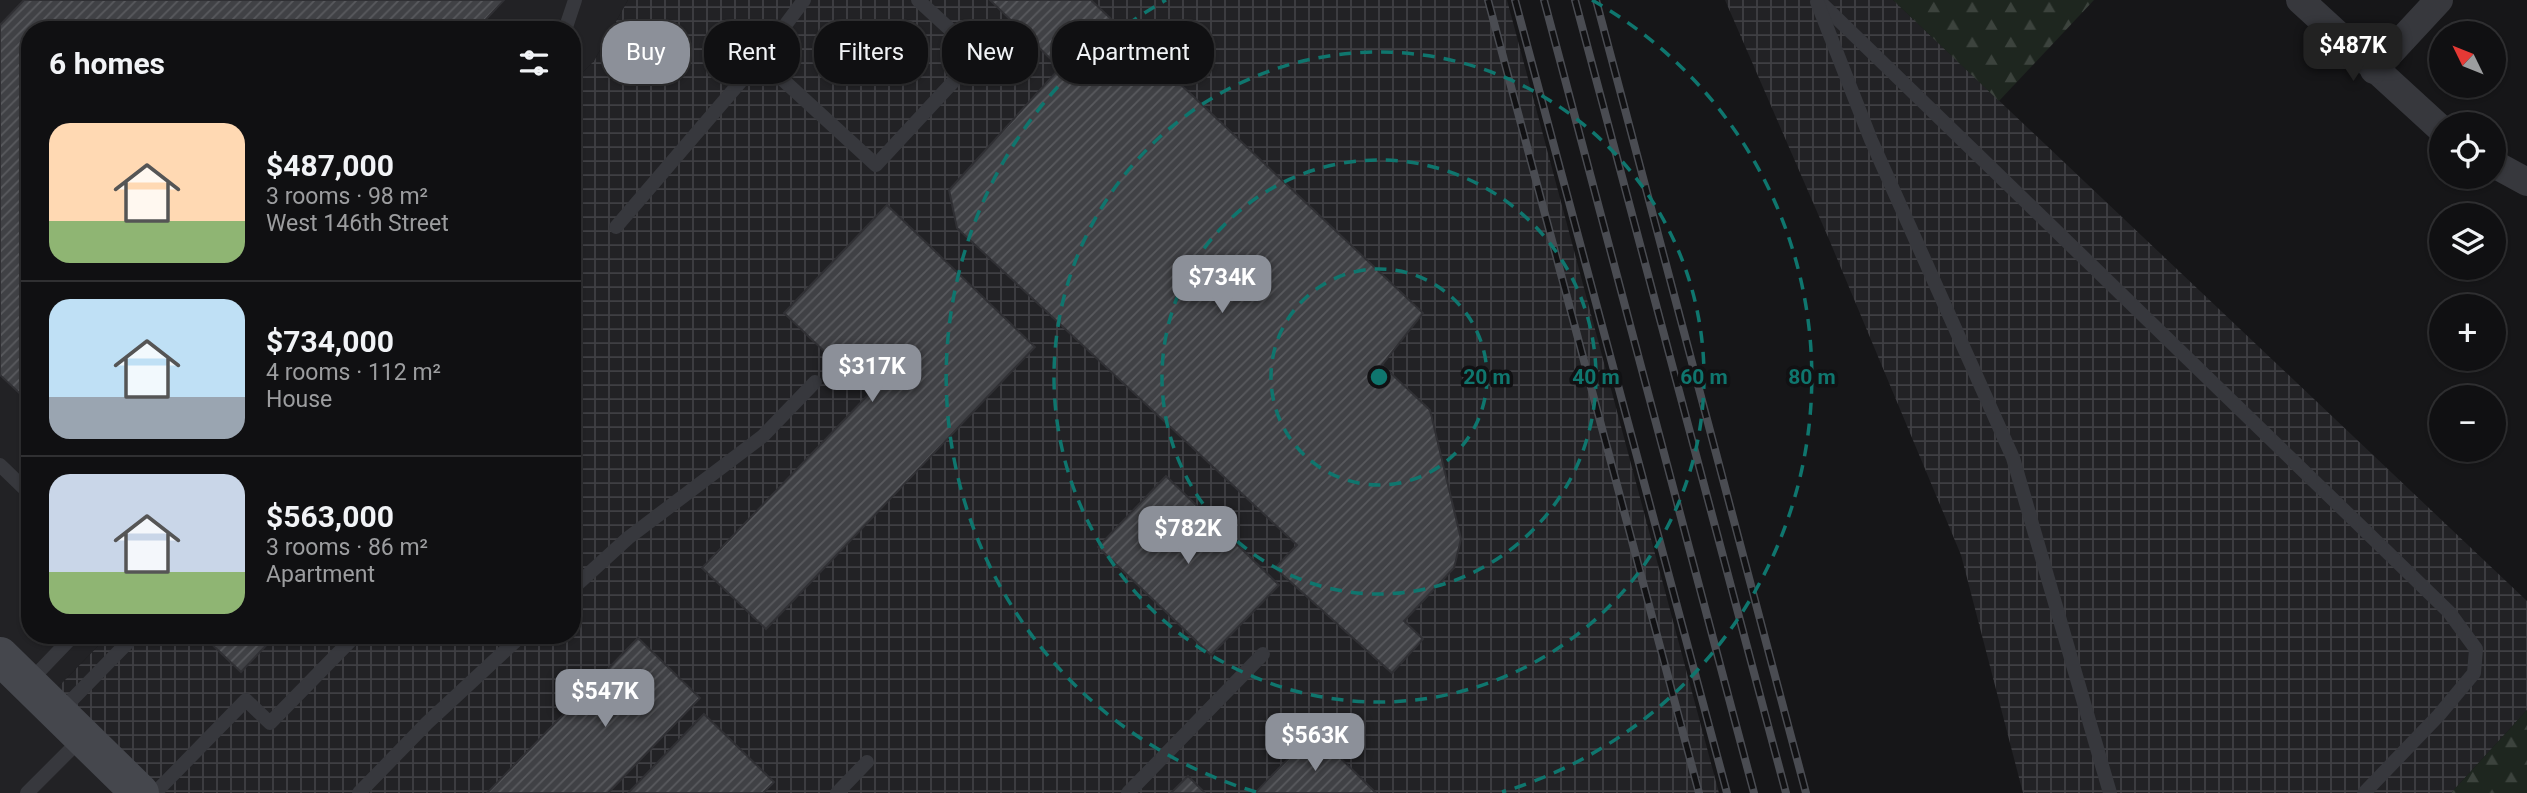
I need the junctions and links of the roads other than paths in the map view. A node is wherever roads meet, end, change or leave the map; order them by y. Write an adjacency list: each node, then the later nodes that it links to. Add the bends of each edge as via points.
1 (575, 0): 7 (lane)
2 (804, 0): 8 (lane)
3 (918, 0): 11 (lane, via 978,55 876,165)
4 (1817, 0): 35 (lane, via 1871,140 2013,458); 36 (lane, via 2449,612 2476,649 2474,673)
5 (2300, 0): 9 (street)
6 (2440, 0): 9 (street)
7 (568, 21)
8 (788, 21)
9 (2374, 70): 12 (street)
10 (739, 84): 15 (lane)
11 (787, 84)
12 (2429, 118)
13 (2506, 171): 14 (street)
14 (2527, 182)
15 (616, 227)
16 (816, 382): 19 (lane, via 763,436 628,538)
17 (0, 465): 18 (lane)
18 (21, 485)
19 (581, 581)
20 (65, 644): 26 (lane)
21 (129, 644): 27 (lane)
22 (347, 644): 31 (lane, via 270,723 246,700)
23 (512, 644): 32 (lane)
24 (1263, 654): 34 (lane)
25 (0, 656): 26 (main road)
26 (28, 683): 27 (main road)
27 (71, 725): 29 (lane); 30 (main road)
28 (867, 762): 33 (lane)
29 (27, 793)
30 (140, 793)
31 (155, 793)
32 (359, 793)
33 (837, 793)
34 (1128, 793)
35 (2110, 793)
36 (2364, 793)

